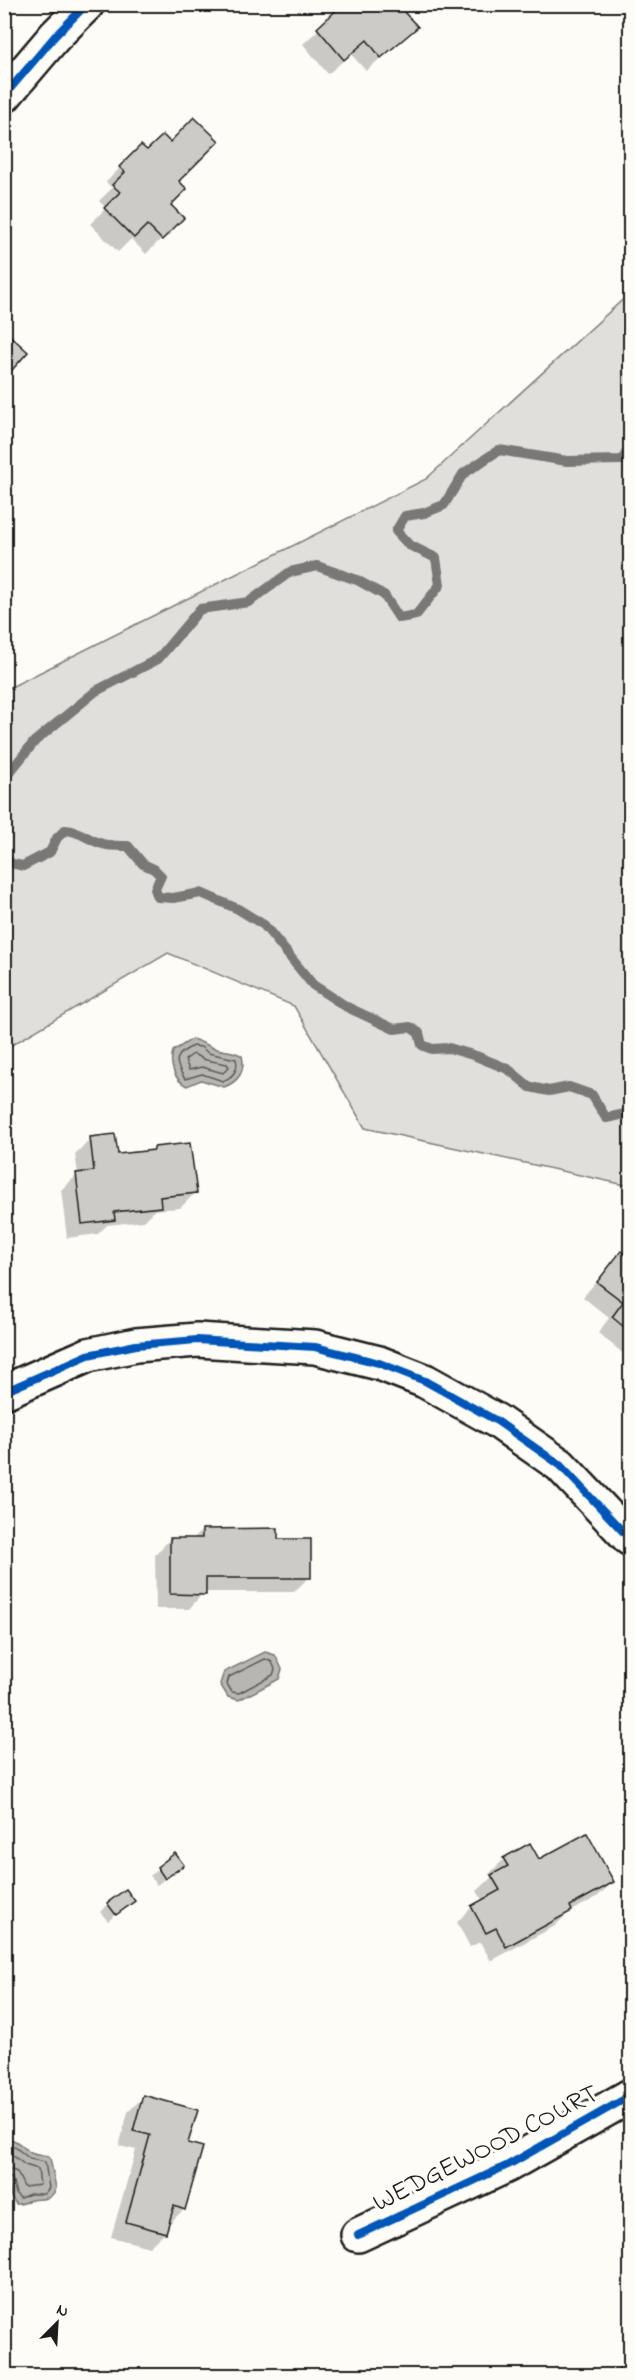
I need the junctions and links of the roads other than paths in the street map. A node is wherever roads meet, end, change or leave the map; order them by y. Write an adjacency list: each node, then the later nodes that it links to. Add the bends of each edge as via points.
1 (87, 4): 2 (street)
2 (4, 96)
3 (4, 1392): 4 (street, via 88,1355 136,1345 197,1340 315,1347 379,1363 425,1381 497,1421 561,1465)
4 (630, 1539)
5 (630, 2096): 6 (street, WEDGEWOOD COURT, via 508,2165)
6 (358, 2235)

